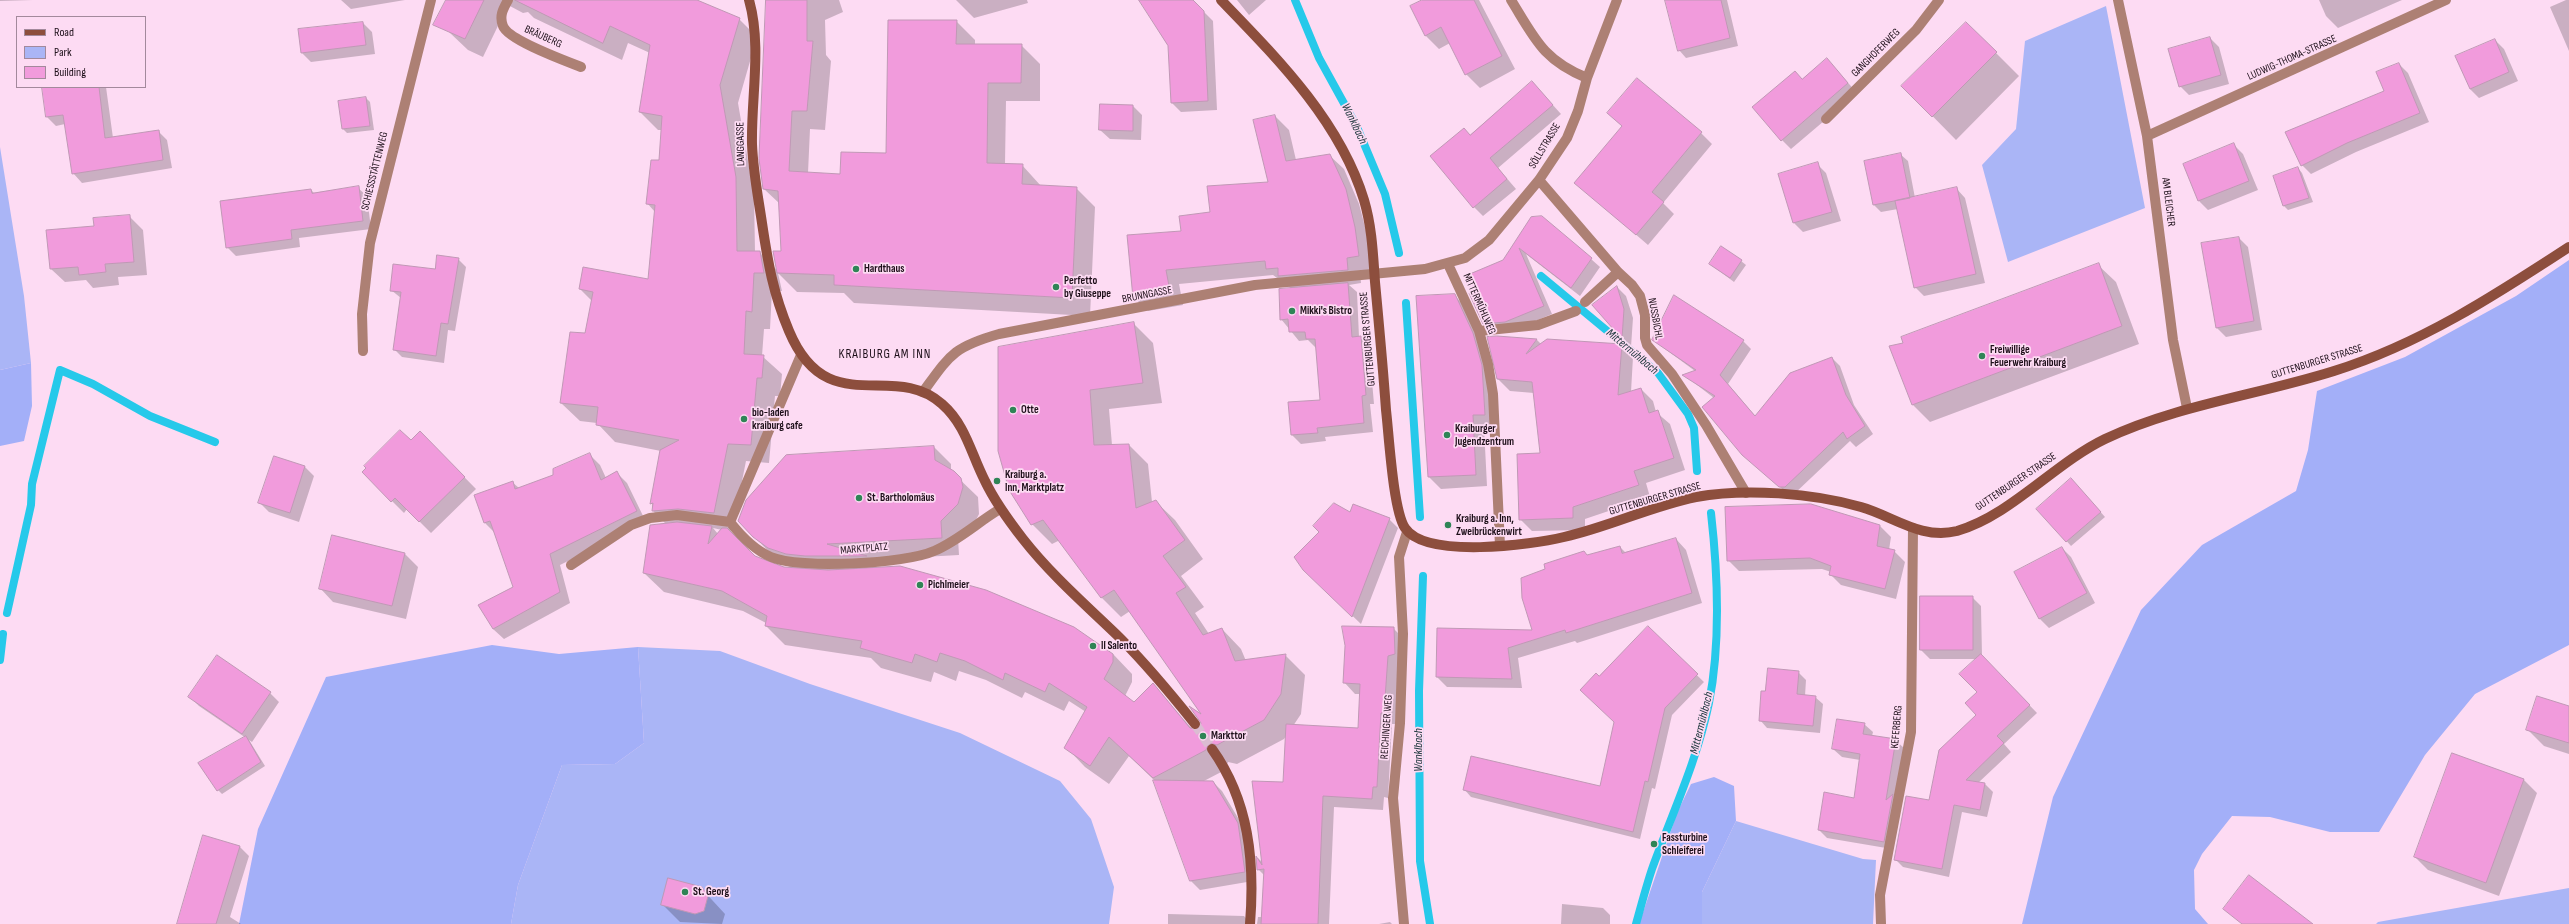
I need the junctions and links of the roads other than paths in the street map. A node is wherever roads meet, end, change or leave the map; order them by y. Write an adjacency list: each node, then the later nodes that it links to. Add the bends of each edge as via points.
1 (431, 0): 22 (street, SCHIESSSTÄTTENWEG, via 370,243 362,314)
2 (508, 0): 10 (street, BRÄUBERG, via 501,13 503,27 512,36)
3 (749, 0): 23 (street, LANGGASSE, via 755,31 752,144 755,186 772,286)
4 (1220, 0): 18 (street, GUTTENBURGER STRASSE, via 1262,42 1315,106 1338,141 1363,198 1369,223)
5 (1512, 0): 11 (street, via 1548,56 1566,69)
6 (1617, 0): 11 (street, SÖLLSTRASSE)
7 (1939, 0): 12 (street, GANGHOFERWEG, via 1916,30)
8 (2118, 0): 13 (street, AM BLEICHER)
9 (2446, 0): 13 (street, LUDWIG-THOMA-STRASSE)
10 (581, 67)
11 (1587, 78): 14 (street, SÖLLSTRASSE, via 1567,138)
12 (1826, 119)
13 (2147, 136): 25 (street, AM BLEICHER, via 2173,340)
14 (1539, 180): 16 (street, MITTERMÜHLWEG, via 1489,240 1465,258); 17 (street, NUSSBICHL)
15 (2569, 247): 25 (street, GUTTENBURGER STRASSE, via 2469,311 2422,337 2380,355 2281,386)
16 (1448, 264): 18 (street, MITTERMÜHLWEG); 21 (street, MITTERMÜHLWEG)
17 (1618, 272): 19 (street); 26 (street, NUSSBICHL, via 1640,296 1645,315 1647,345 1672,374)
18 (1374, 274): 24 (street, BRUNNGASSE, via 1255,285 999,334 973,342 950,355); 30 (street, GUTTENBURGER STRASSE, via 1390,452 1400,518)
19 (1585, 302)
20 (1576, 311): 21 (street, via 1538,326)
21 (1479, 331): 31 (street, MITTERMÜHLWEG, via 1493,394)
22 (363, 351)
23 (801, 355): 24 (street, via 816,371 846,384 903,387); 28 (street)
24 (923, 392): 27 (street, via 936,399 955,419 966,436 984,479)
25 (2187, 408): 29 (street, GUTTENBURGER STRASSE, via 2103,440 1978,522 1954,532 1929,533)
26 (1746, 493): 29 (street, GUTTENBURGER STRASSE, via 1830,500 1865,508); 31 (street, GUTTENBURGER STRASSE, via 1698,497 1566,537)
27 (1000, 508): 28 (street, MARKTPLATZ, via 932,552 904,558 834,563 806,563 771,557 746,541); 33 (street, via 1025,542 1156,674)
28 (730, 522): 32 (street, via 677,516 650,518 631,525)
29 (1913, 528): 37 (street, KEFERBERG, via 1911,732 1880,894)
30 (1407, 532): 31 (street, GUTTENBURGER STRASSE, via 1413,537 1434,544 1457,547); 36 (street, REICHINGER WEG, via 1399,557 1404,634 1393,798)
31 (1500, 546)
32 (571, 565)
33 (1195, 724)
34 (1212, 748): 35 (street, via 1231,779 1243,813 1251,858)
35 (1250, 924)
36 (1404, 924)
37 (1881, 924)

